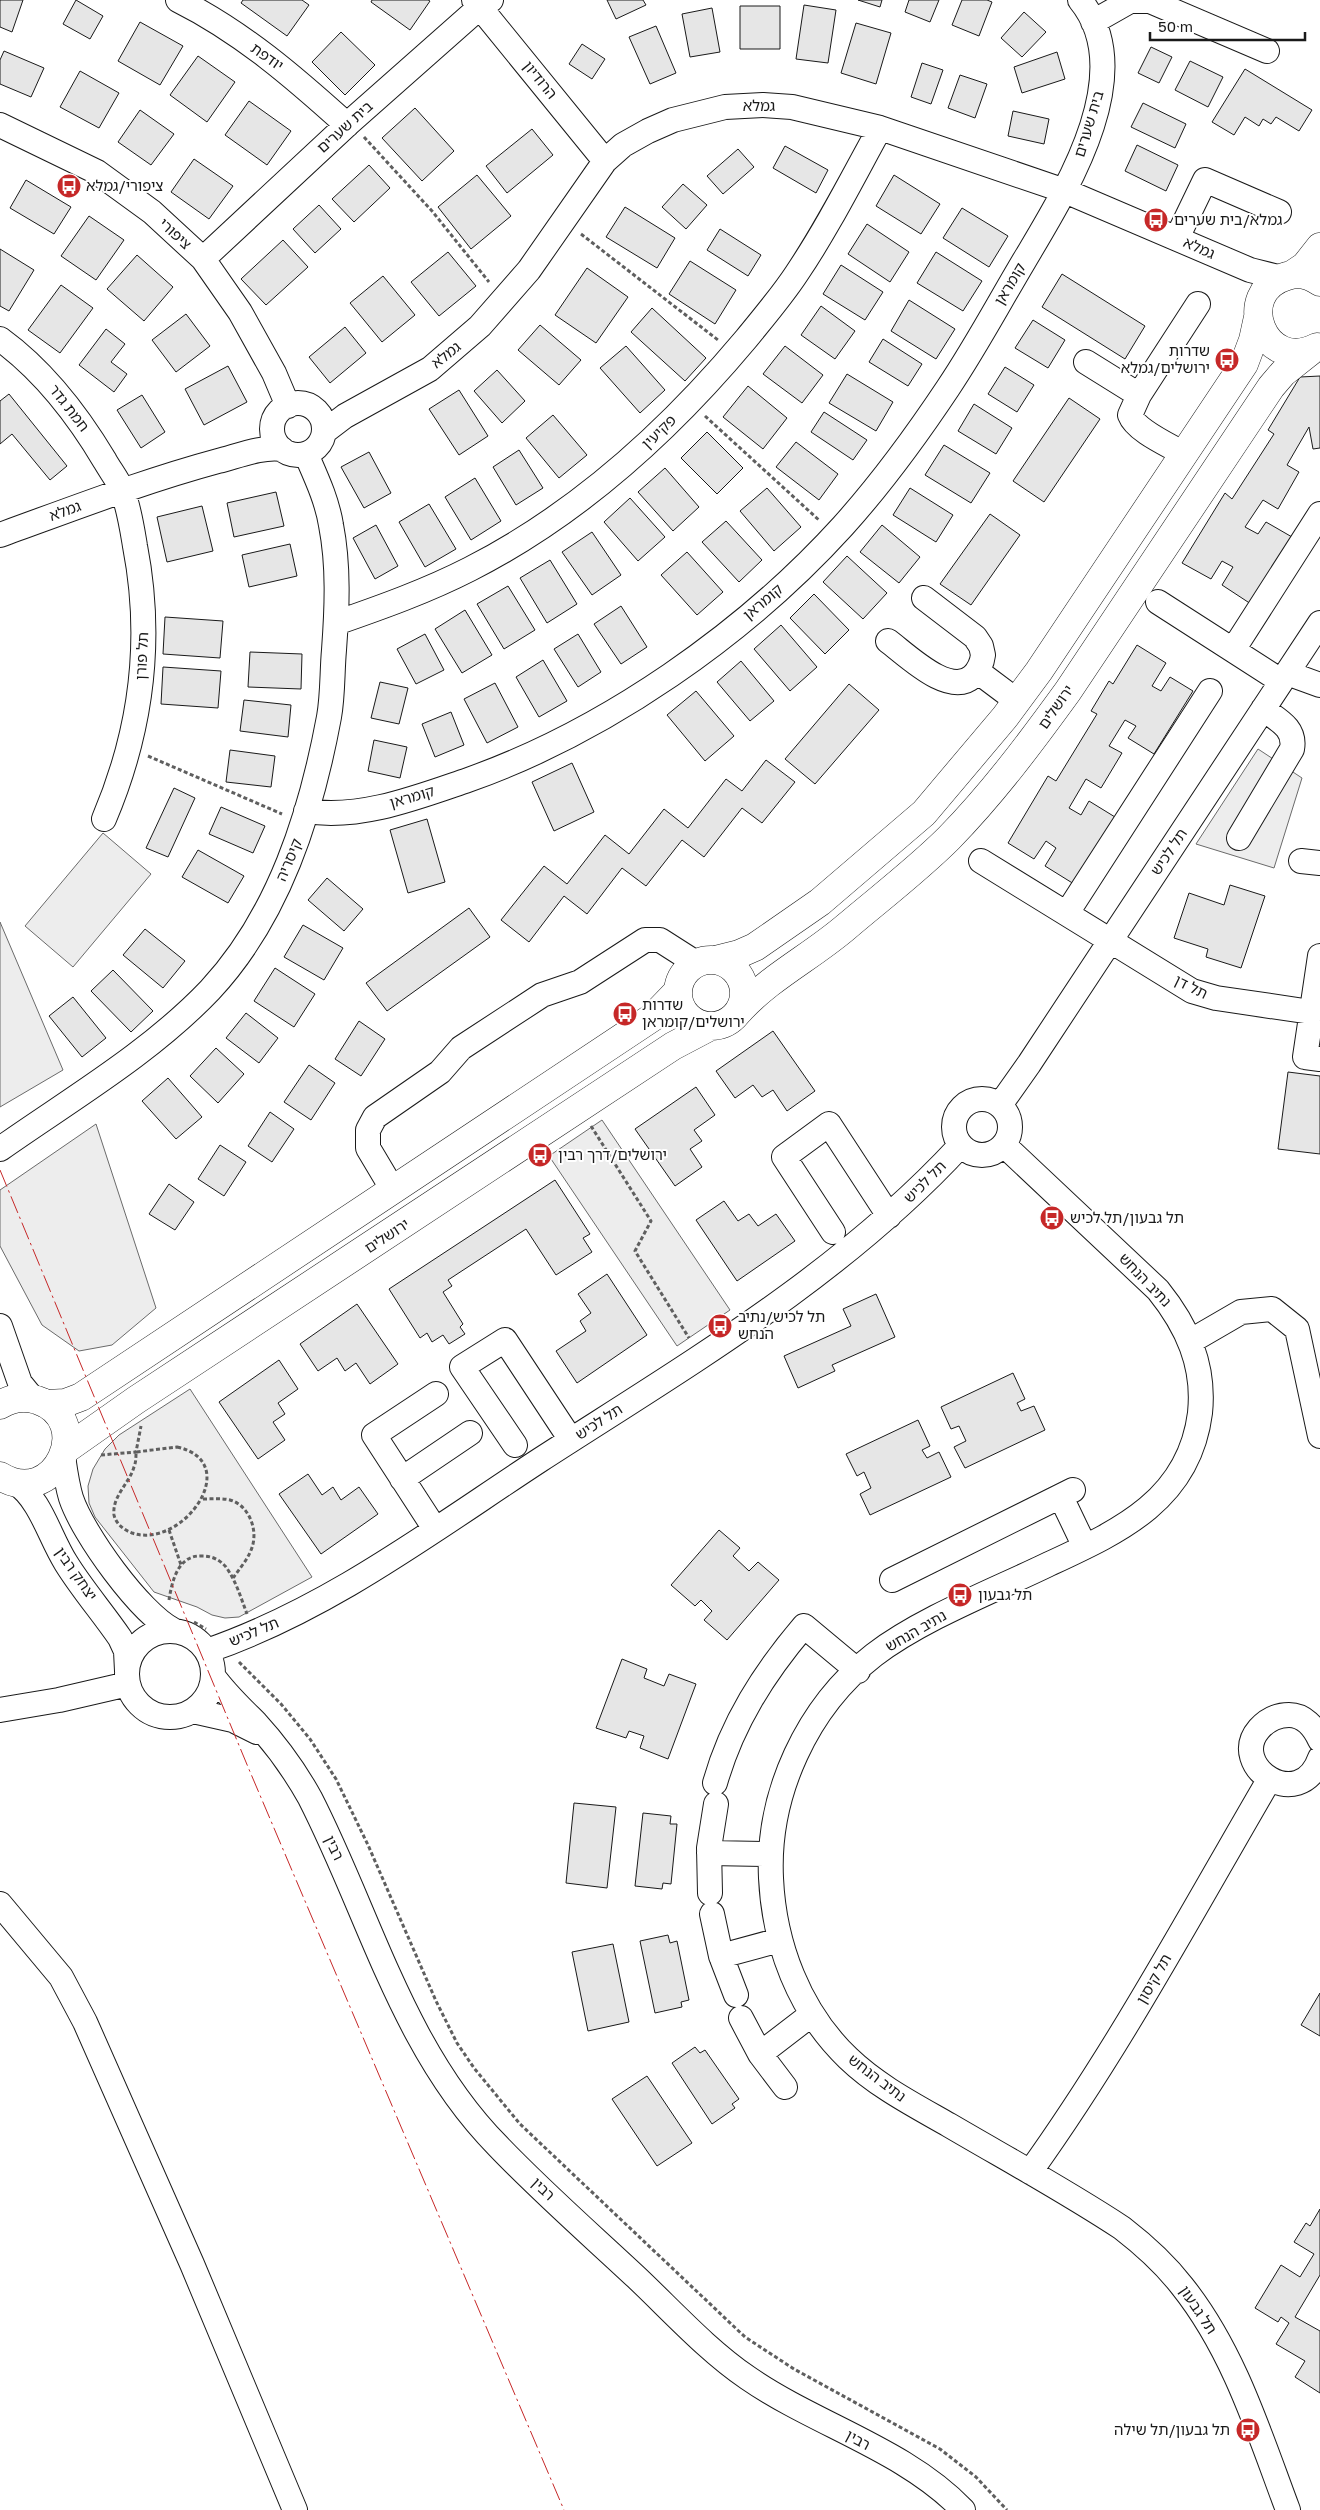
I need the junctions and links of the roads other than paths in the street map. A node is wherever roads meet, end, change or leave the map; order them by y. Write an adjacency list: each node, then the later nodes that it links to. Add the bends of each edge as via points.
1 (178, 0): 6 (street, יודפת, via 218,23 287,71)
2 (1080, 0): 4 (street, בית שערים)
3 (482, 2): 6 (street, בית שערים); 9 (street, הרודיון)
4 (1093, 22): 5 (street, via 1130,1 1150,1); 10 (street, בית שערים, via 1102,63 1100,95 1087,141)
5 (1267, 51)
6 (349, 124): 14 (street, בית שערים)
7 (0, 125): 14 (street, ציפורי, via 97,172 152,212)
8 (880, 128): 9 (street, גמלא, via 792,107 725,107 696,113 648,131 623,145); 10 (street, גמלא); 36 (street, פקיעין, via 826,229 796,276 734,353 689,402 618,470 532,534 471,569 415,595)
9 (605, 161): 25 (street, גמלא, via 505,300 457,348 430,369 380,398 345,416)
10 (1065, 191): 12 (street, גמלא); 46 (street, קומראן, via 948,388 880,480 798,572 734,627 642,695 492,771 448,787 362,810)
11 (1279, 212): 12 (street, via 1205,180)
12 (1176, 238): 15 (street, גמלא)
13 (1320, 247): 16 (main road, via 1305,266)
14 (202, 259): 24 (street, ציפורי, via 244,319)
15 (1231, 262): 16 (street, גמלא, via 1263,275); 19 (street, גמלא, via 1252,287)
16 (1288, 276): 17 (main road, via 1306,275); 19 (main road, via 1267,288 1260,299)
17 (1320, 282)
18 (1198, 304): 23 (street)
19 (1258, 314): 21 (main road, via 1264,334 1276,347 1294,353); 29 (main road, via 1254,340 1244,364)
20 (0, 339): 31 (street, חמת גדר, via 28,361 67,403)
21 (1316, 347): 55 (main road, ירושלים, via 1271,387 1068,691 997,784 949,838 896,885 842,931 772,980)
22 (1086, 362): 23 (street)
23 (1139, 395): 29 (street, via 1131,409 1132,420 1141,429)
24 (288, 406): 25 (street, via 305,405); 26 (street, via 278,414)
25 (321, 423): 28 (street, via 319,444)
26 (273, 426): 27 (street, via 274,439); 30 (street, גמלא, via 254,441)
27 (282, 449): 28 (street, via 294,455); 30 (street, גמלא)
28 (306, 454): 36 (street, קיסריה, via 326,501 331,524 336,567)
29 (1184, 454): 44 (main road)
30 (188, 469): 31 (street, גמלא)
31 (122, 490): 33 (street, גמלא); 47 (street, תל פורן, via 142,583 144,621 140,691 129,748)
32 (1320, 514): 39 (street)
33 (0, 535)
34 (924, 598): 40 (street, via 979,642 983,655)
35 (1158, 602): 39 (street)
36 (336, 622): 46 (street, קיסריה, via 329,716)
37 (1320, 623): 41 (street, תל לכיש)
38 (888, 641): 40 (street, via 945,681 964,681)
39 (1233, 650): 41 (street)
40 (977, 671): 44 (street)
41 (1284, 677): 42 (street); 45 (street, תל לכיש)
42 (1320, 685)
43 (1210, 692): 50 (street)
44 (1017, 700): 53 (main road, via 924,813 873,858 820,902 755,947)
45 (1263, 709): 48 (street, via 1289,729 1294,739 1292,749); 51 (street, תל לכיש)
46 (305, 817): 62 (street, קיסריה, via 287,868 254,932 211,989 157,1039)
47 (104, 819)
48 (1239, 838)
49 (981, 861): 50 (street, תל דן)
50 (1067, 913): 51 (street, תל דן)
51 (1110, 939): 56 (street, תל דן, via 1203,996); 59 (street, תל לכיש)
52 (1320, 956): 56 (street)
53 (705, 962): 54 (main road, via 686,970); 55 (main road, via 726,963 740,977 744,988); 63 (street, via 660,940 645,940 580,982 542,995 461,1048 440,1072 376,1117 368,1130 368,1148)
54 (678, 992): 57 (main road, via 679,1003 689,1018); 63 (main road, via 653,1017)
55 (739, 1011): 57 (main road, via 731,1019)
56 (1311, 1012): 58 (street, via 1305,1057)
57 (711, 1026): 75 (main road, ירושלים, via 673,1046 136,1400)
58 (1320, 1059)
59 (1000, 1105): 60 (street, via 1010,1124); 61 (street, via 993,1100 979,1098 964,1105 954,1125)
60 (1004, 1145): 61 (street, via 993,1153 980,1155 967,1152); 67 (street, נתיב הנחש, via 1158,1290 1178,1314)
61 (960, 1146): 64 (street, תל לכיש)
62 (0, 1149)
63 (393, 1190): 69 (main road, via 81,1397 65,1403)
64 (889, 1216): 65 (street, via 830,1124 784,1157); 73 (street, תל לכיש, via 801,1287)
65 (833, 1232)
66 (0, 1326): 69 (street, via 20,1383)
67 (1191, 1341): 72 (street, via 1241,1312 1272,1309 1297,1329); 79 (street, נתיב הנחש, via 1200,1370 1201,1398 1198,1428 1188,1456 1172,1483 1149,1508 1121,1530)
68 (436, 1394): 76 (street, via 374,1435)
69 (40, 1401): 70 (main road, via 14,1399); 75 (main road, via 56,1412 63,1424 66,1436)
70 (0, 1405)
71 (470, 1433): 76 (street)
72 (1320, 1436)
73 (571, 1440): 74 (street, via 506,1340 462,1367); 78 (street, תל לכיש)
74 (515, 1445)
75 (64, 1453): 77 (main road, ירושלים, via 56,1468 46,1477 28,1483); 81 (street, via 71,1498 96,1544 133,1594)
76 (402, 1478): 78 (street)
77 (6, 1481): 85 (street, יצחק רבין, via 25,1489 34,1500 66,1564 120,1638 126,1651)
78 (435, 1529): 82 (street, תל לכיש, via 338,1592 254,1633)
79 (1085, 1547): 80 (street, via 1067,1493); 83 (street, נתיב הנחש, via 929,1622 874,1655)
80 (892, 1580)
81 (176, 1626): 82 (street); 85 (street, via 142,1641 133,1651)
82 (215, 1648): 84 (street)
83 (858, 1671): 92 (street, via 804,1626 771,1666 731,1736 716,1794); 93 (street, נתיב הנחש, via 831,1697 799,1746 779,1799)
84 (214, 1676): 87 (street, via 207,1696); 88 (street)
85 (128, 1678): 86 (street, via 59,1700); 87 (street, via 138,1702 154,1714 174,1717)
86 (0, 1710)
87 (193, 1710): 88 (street, via 233,1720)
88 (269, 1739): 102 (street, רבין, via 285,1757 308,1795 340,1858 407,2015 430,2059 496,2145 725,2361 778,2396 922,2475)
89 (1320, 1740): 91 (street, via 1315,1729 1305,1720 1292,1715 1266,1721 1252,1745 1258,1770)
90 (1320, 1758): 91 (street, via 1317,1768 1295,1784)
91 (1269, 1780): 100 (street, תל קיסון, via 1074,2112)
92 (708, 1853): 93 (street); 96 (street, via 711,1904)
93 (770, 1854): 95 (street, נתיב הנחש, via 773,1910)
94 (0, 1904): 101 (street, via 61,1977 85,2022 192,2264)
95 (780, 1940): 96 (street); 97 (street, נתיב הנחש, via 787,1964)
96 (721, 1956): 98 (street)
97 (812, 2014): 98 (street); 100 (street, נתיב הנחש, via 848,2058 895,2094)
98 (760, 2054): 99 (street)
99 (784, 2088)
100 (1030, 2172): 103 (street, תל גבעון, via 1122,2228 1182,2284 1209,2324 1246,2398)
101 (295, 2510)
102 (963, 2510)
103 (1288, 2510)

